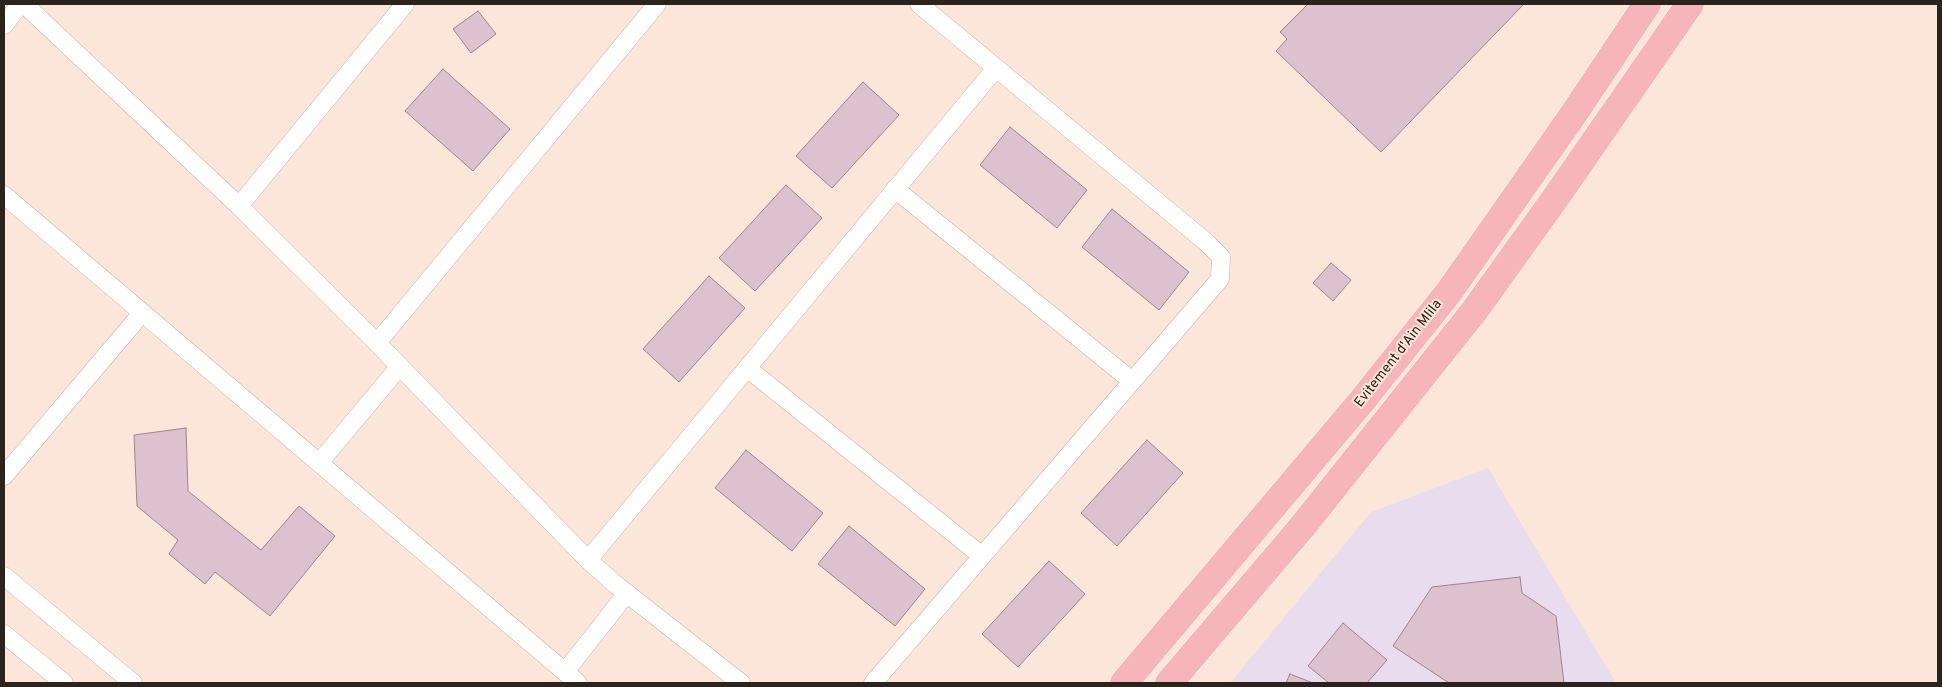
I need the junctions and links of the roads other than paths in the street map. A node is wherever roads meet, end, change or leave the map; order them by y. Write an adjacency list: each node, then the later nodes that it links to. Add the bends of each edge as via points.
1 (406, 4): 11 (lane)
2 (657, 4): 13 (lane)
3 (919, 4): 8 (lane)
4 (1647, 4): 30 (highway, Evitement d'Ain Mlila, via 1449,292 1362,402)
5 (1690, 4): 31 (highway, via 1475,310 1302,527)
6 (31, 6): 7 (lane); 11 (lane)
7 (4, 25)
8 (996, 68): 9 (lane); 16 (lane, via 1222,257 1220,279)
9 (896, 189): 15 (lane); 16 (lane)
10 (4, 195): 12 (lane)
11 (239, 206): 13 (lane)
12 (142, 312): 17 (lane); 18 (lane)
13 (377, 343): 14 (lane)
14 (400, 366): 17 (lane); 20 (lane)
15 (747, 368): 19 (lane); 20 (lane)
16 (1132, 381): 19 (lane)
17 (320, 463): 24 (lane)
18 (4, 476)
19 (982, 556): 29 (lane)
20 (588, 560): 22 (lane)
21 (4, 576): 26 (lane)
22 (627, 593): 24 (lane); 28 (lane)
23 (4, 634): 25 (lane)
24 (565, 672): 27 (lane)
25 (64, 683)
26 (133, 683)
27 (578, 683)
28 (741, 683)
29 (873, 683)
30 (1124, 683)
31 (1169, 683)

